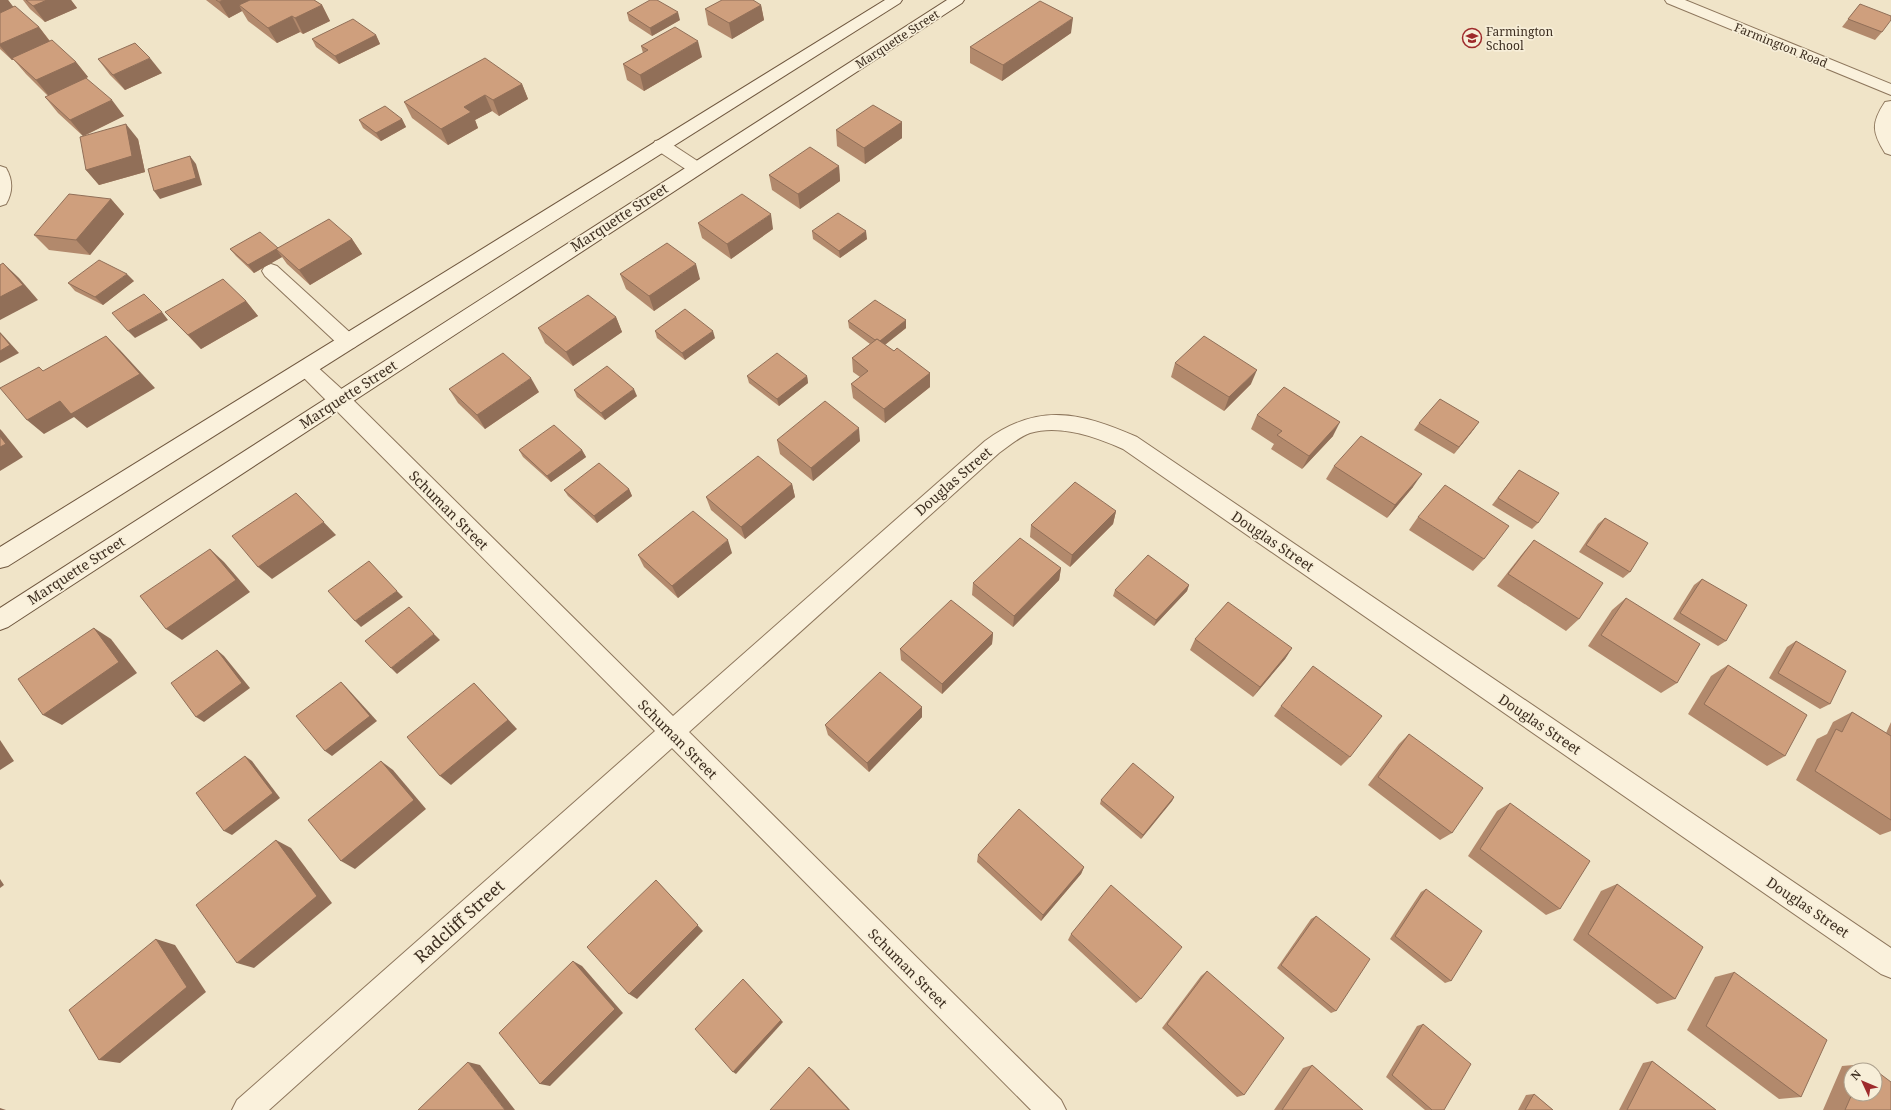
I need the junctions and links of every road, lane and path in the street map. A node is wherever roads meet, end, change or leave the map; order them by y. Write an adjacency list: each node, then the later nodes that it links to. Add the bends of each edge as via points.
1 (895, 0): 6 (street)
2 (957, 0): 8 (street, Marquette Street)
3 (1672, 0): 4 (street, Farmington Road)
4 (1891, 90)
5 (1891, 106): 7 (street, via 1883,121 1882,137)
6 (661, 145): 8 (street); 12 (street)
7 (1891, 149)
8 (696, 168): 14 (street, Marquette Street)
9 (0, 172): 10 (street, via 4,188)
10 (0, 200)
11 (271, 271): 12 (street)
12 (348, 342): 13 (street)
13 (306, 368): 14 (street, Schuman Street); 15 (street)
14 (339, 399): 16 (street, Marquette Street); 17 (street, Schuman Street)
15 (0, 559)
16 (0, 620)
17 (672, 731): 18 (street, Douglas Street, via 992,447 1012,433 1031,425 1057,423 1084,426 1110,433 1130,443); 19 (street, Radcliff Street); 20 (street, Schuman Street)
18 (1891, 964)
19 (247, 1110)
20 (1051, 1110)

